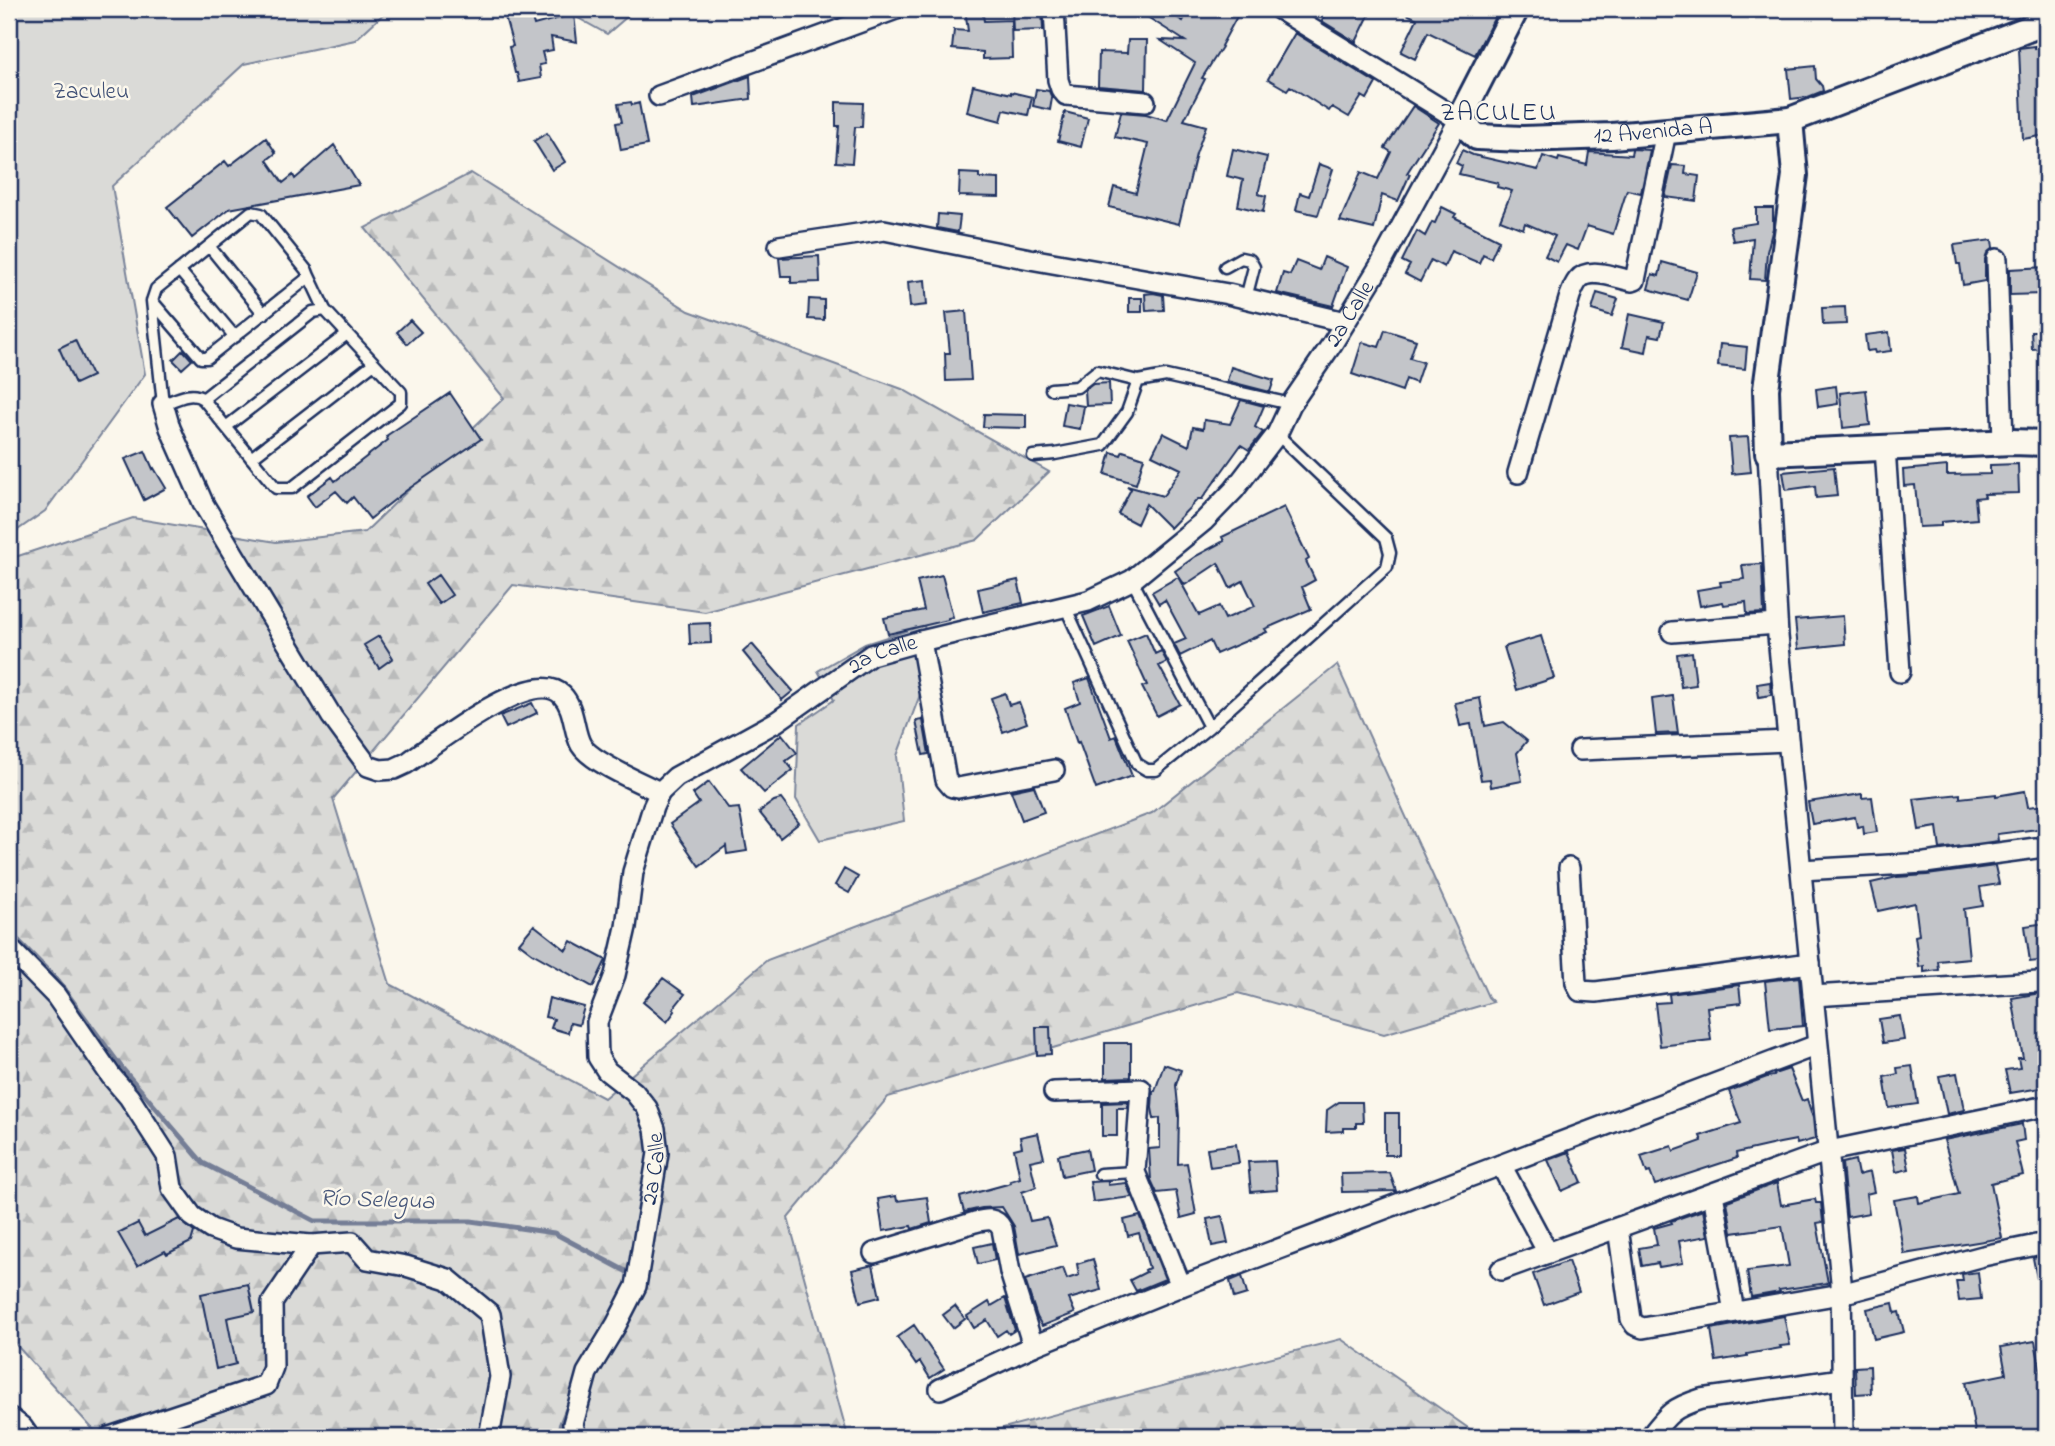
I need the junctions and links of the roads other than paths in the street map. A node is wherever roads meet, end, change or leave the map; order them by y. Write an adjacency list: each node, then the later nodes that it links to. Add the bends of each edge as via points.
1 (896, 9): 6 (street)
2 (1054, 9): 7 (street, via 1058,80 1066,95)
3 (1279, 9): 8 (street, 12 Avenida A)
4 (1516, 9): 8 (street, 2a Calle)
5 (2046, 22): 9 (street, 12 Avenida A)
6 (659, 96)
7 (1145, 102)
8 (1460, 120): 10 (street, 12 Avenida A, via 1476,137 1496,139); 21 (street, 2a Calle)
9 (1790, 120): 10 (street, 12 Avenida A); 35 (street, via 1795,175 1766,389)
10 (1666, 132): 38 (street, via 1634,280 1593,273 1578,280)
11 (209, 246): 15 (lane); 16 (lane, via 256,211); 20 (lane)
12 (779, 246): 17 (street, via 884,230)
13 (1997, 259): 32 (street)
14 (1225, 267): 17 (lane, via 1241,258 1250,260 1254,267)
15 (179, 270): 18 (lane, via 156,289); 23 (lane)
16 (309, 276): 19 (lane); 20 (lane)
17 (1246, 299): 21 (street)
18 (152, 302): 23 (lane, via 201,358); 28 (lane)
19 (325, 310): 22 (lane); 27 (lane, via 313,312)
20 (264, 314): 23 (lane)
21 (1345, 322): 29 (street, 2a Calle)
22 (347, 334): 24 (lane); 30 (lane)
23 (235, 337)
24 (374, 363): 37 (lane); 37 (lane, via 401,392 401,403 292,488 276,488)
25 (1138, 381): 26 (lane, via 1097,371 1077,387); 29 (lane, via 1166,376); 36 (lane, via 1127,412 1103,445)
26 (1051, 389)
27 (202, 398): 28 (lane, via 190,395); 30 (lane)
28 (163, 404): 49 (street, via 204,505 332,717 368,766 394,769 484,709 533,688 551,689 562,695 582,746 593,757)
29 (1291, 404): 31 (street, 2a Calle)
30 (226, 427): 37 (lane)
31 (1277, 434): 39 (street, 2a Calle, via 1234,491); 45 (lane, via 1386,538 1387,567)
32 (2003, 442): 33 (street); 34 (street)
33 (2046, 443)
34 (1885, 448): 35 (street); 44 (street)
35 (1768, 453): 41 (street)
36 (1033, 456)
37 (251, 458)
38 (1518, 473)
39 (1132, 580): 40 (street, 2a Calle, via 1088,601); 45 (lane)
40 (1065, 606): 43 (street, 2a Calle); 45 (lane, via 1137,764 1156,770)
41 (1777, 624): 42 (street); 46 (street)
42 (1672, 632)
43 (921, 640): 48 (street, via 946,780 952,787); 49 (street, 2a Calle, via 871,655 776,722 676,777)
44 (1900, 672)
45 (1209, 727)
46 (1788, 741): 47 (street); 52 (street)
47 (1580, 750)
48 (1054, 770)
49 (660, 792): 81 (street, 2a Calle, via 633,872 615,975 597,1022 598,1057 647,1108 658,1153 636,1286 587,1373 573,1424)
50 (2036, 848): 52 (street, via 1925,863)
51 (1569, 868): 54 (street, via 1580,992)
52 (1801, 870): 54 (street)
53 (9, 948): 67 (street, via 56,996 129,1097 167,1156 172,1188 192,1216 236,1238)
54 (1810, 963): 56 (street)
55 (2038, 982): 56 (street)
56 (1814, 996): 57 (street)
57 (1817, 1045): 60 (street); 61 (street)
58 (1054, 1092): 62 (street, via 1141,1089)
59 (2046, 1106): 60 (street)
60 (1829, 1151): 64 (street); 72 (street)
61 (1501, 1165): 69 (street); 71 (street)
62 (1135, 1172): 63 (lane); 71 (street)
63 (1100, 1174)
64 (1713, 1194): 65 (street); 73 (street)
65 (1618, 1228): 69 (street); 73 (street, via 1631,1320 1636,1325 1643,1328)
66 (2046, 1243): 72 (street)
67 (311, 1245): 79 (street, via 272,1303 273,1367 266,1385); 80 (street, via 352,1242 368,1259 448,1279 490,1314 500,1377)
68 (874, 1253): 74 (street, via 994,1220 1002,1230)
69 (1548, 1253): 70 (street)
70 (1501, 1270)
71 (1181, 1286): 74 (street)
72 (1841, 1294): 73 (street); 75 (street)
73 (1734, 1312)
74 (1033, 1346): 76 (street)
75 (1842, 1379): 82 (street, via 1701,1399 1671,1411); 83 (street)
76 (940, 1389)
77 (9, 1417): 78 (street)
78 (29, 1437)
79 (110, 1437)
80 (489, 1437)
81 (576, 1437)
82 (1650, 1437)
83 (1843, 1437)

